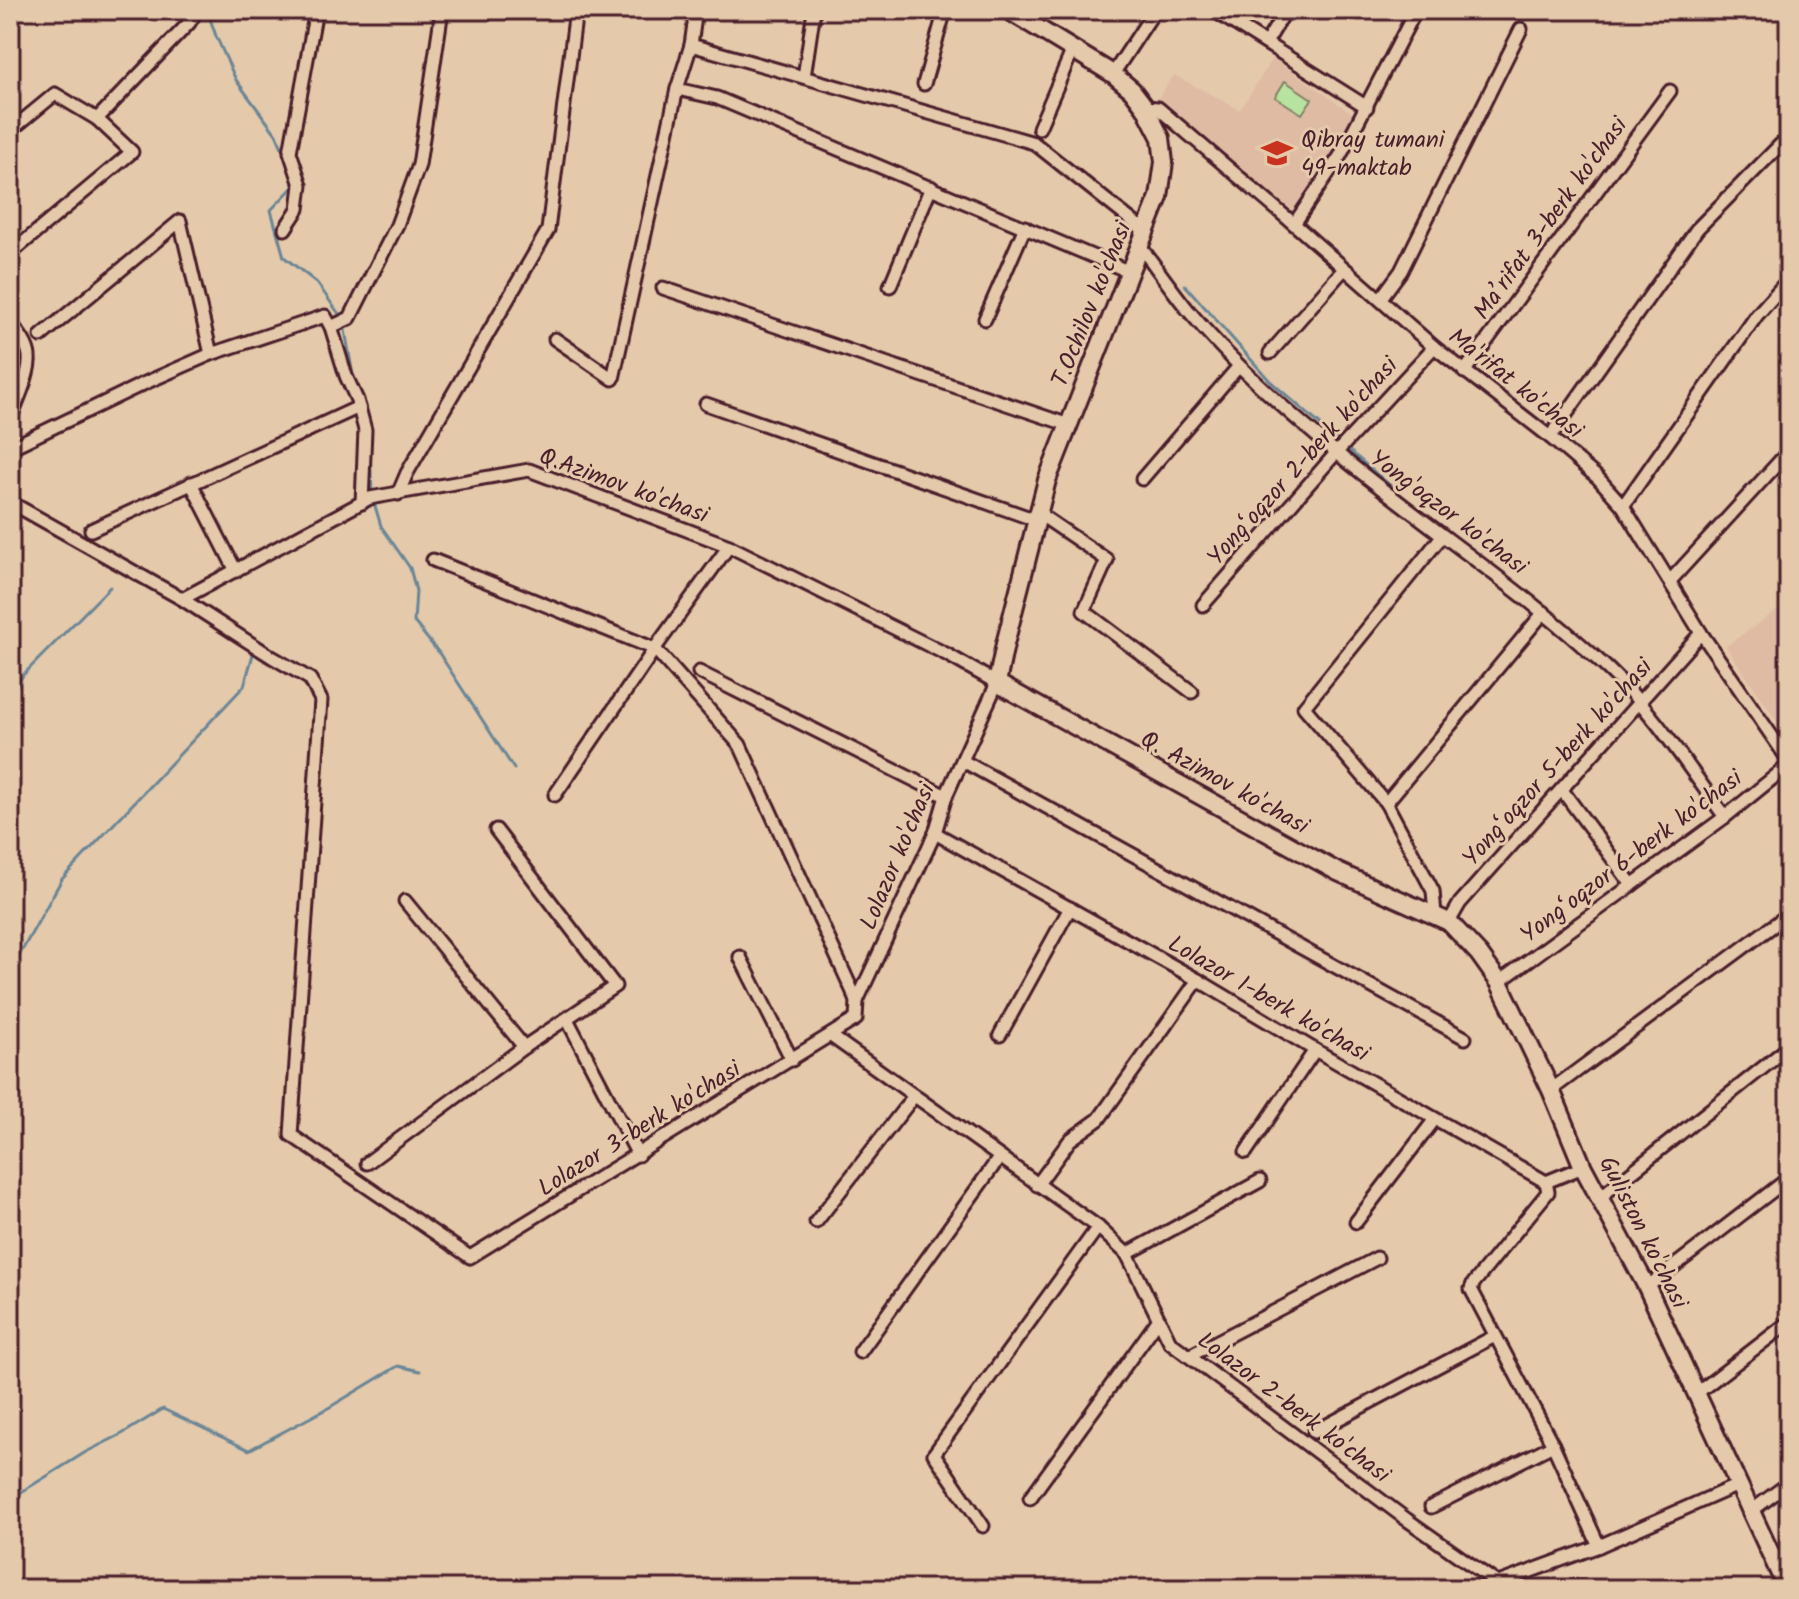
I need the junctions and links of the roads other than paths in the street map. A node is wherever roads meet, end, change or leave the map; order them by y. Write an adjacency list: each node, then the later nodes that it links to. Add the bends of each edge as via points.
1 (197, 10): 24 (street)
2 (316, 10): 31 (street, via 290,152 301,185 298,209)
3 (442, 10): 42 (street, via 419,165 397,225 350,318)
4 (576, 10): 60 (street, via 548,230)
5 (696, 10): 15 (street)
6 (814, 10): 18 (street)
7 (945, 10): 19 (street)
8 (1008, 10): 16 (main road, T.Ochilov ko'chasi)
9 (1155, 10): 17 (street)
10 (1213, 10): 14 (street)
11 (1286, 10): 14 (street)
12 (1416, 10): 23 (street)
13 (1521, 29): 39 (street, via 1401,271)
14 (1266, 43): 23 (street)
15 (691, 45): 18 (street, Yong'oqzor ko'chasi); 20 (street)
16 (1073, 49): 17 (main road, T.Ochilov ko'chasi); 25 (street)
17 (1113, 74): 22 (main road, T.Ochilov ko'chasi)
18 (804, 77): 32 (street, Yong'oqzor ko'chasi, via 1034,143)
19 (924, 84)
20 (677, 89): 28 (street, via 717,98); 44 (street, via 613,379)
21 (1670, 91): 49 (street, Ma’rifat 3-berk ko'chasi)
22 (1145, 107): 29 (street, Ma'rifat ko'chasi, via 1158,108); 32 (main road, T.Ochilov ko'chasi, via 1161,138 1164,162 1159,197)
23 (1367, 107): 29 (street)
24 (97, 119): 26 (street, via 55,94); 33 (street, via 132,152)
25 (1039, 128)
26 (10, 131)
27 (1781, 144): 54 (street, via 1697,229)
28 (931, 187): 30 (street); 37 (street)
29 (1294, 224): 34 (street, Ma'rifat ko'chasi)
30 (1025, 227): 35 (street); 40 (street)
31 (285, 229)
32 (1143, 239): 35 (main road, T.Ochilov ko'chasi); 48 (street, Yong'oqzor ko'chasi, via 1188,310)
33 (10, 254)
34 (1344, 269): 39 (street, Ma'rifat ko'chasi); 46 (street)
35 (1130, 272): 53 (main road, T.Ochilov ko'chasi)
36 (1789, 279): 63 (street, via 1757,315)
37 (890, 286)
38 (663, 288): 53 (street)
39 (1381, 298): 45 (street, Ma'rifat ko'chasi)
40 (985, 319)
41 (10, 322): 52 (street, via 29,354)
42 (331, 327): 47 (street, via 325,316); 51 (street)
43 (41, 336): 47 (street, via 180,221)
44 (555, 339)
45 (1434, 347): 49 (street, Ma'rifat ko'chasi); 57 (street, Yong‘oqzor 2-berk ko'chasi)
46 (1270, 353)
47 (211, 354): 55 (street)
48 (1239, 366): 57 (street, Yong'oqzor ko'chasi); 58 (street)
49 (1464, 372): 54 (street, Ma'rifat ko'chasi)
50 (706, 404): 64 (street)
51 (359, 407): 59 (street); 62 (street, via 365,430)
52 (10, 420)
53 (1069, 425): 64 (main road, T.Ochilov ko'chasi)
54 (1550, 437): 63 (street, Ma'rifat ko'chasi)
55 (10, 448)
56 (1789, 451): 70 (street)
57 (1336, 453): 66 (street, Yong'oqzor ko'chasi); 72 (street, Yong‘oqzor 2-berk ko'chasi)
58 (1142, 479)
59 (191, 483): 65 (street); 69 (street)
60 (398, 494): 62 (street, Q.Azimov ko'chasi); 67 (street, Q.Azimov ko'chasi, via 529,470)
61 (10, 502): 71 (street)
62 (362, 503): 69 (street, Q.Azimov ko'chasi)
63 (1623, 506): 70 (street, Ma'rifat ko'chasi)
64 (1037, 517): 77 (main road, T.Ochilov ko'chasi); 78 (street, via 1107,560 1084,611)
65 (91, 530)
66 (1442, 536): 73 (street, Yong'oqzor ko'chasi); 85 (street, via 1304,707)
67 (729, 546): 75 (street); 77 (street, Q.Azimov ko'chasi)
68 (433, 560): 75 (street)
69 (236, 571): 71 (street, Q.Azimov ko'chasi)
70 (1670, 581): 74 (street, Ma'rifat ko'chasi)
71 (182, 599): 110 (street, Lolazor 3-berk ko'chasi, via 310,679 321,700 291,1135 470,1257)
72 (1203, 605)
73 (1544, 612): 79 (street, Yong'oqzor ko'chasi); 85 (street)
74 (1701, 633): 79 (street, Yong‘oqzor 5-berk ko'chasi); 81 (street, Ma'rifat ko'chasi)
75 (655, 649): 83 (street); 97 (street, via 740,745)
76 (699, 672): 84 (street)
77 (997, 683): 80 (street, Lolazor ko'chasi); 93 (main road, Q. Azimov ko'chasi, via 1338,872)
78 (1192, 692)
79 (1641, 703): 82 (street, Yong‘oqzor 5-berk ko'chasi); 86 (street, Yong'oqzor ko'chasi)
80 (963, 761): 84 (street, Lolazor ko'chasi); 101 (street)
81 (1789, 763): 86 (street, Yong‘oqzor 6-berk ko'chasi)
82 (1562, 790): 89 (street); 93 (street, Yong‘oqzor 5-berk ko'chasi)
83 (555, 795)
84 (946, 796): 88 (street, Lolazor ko'chasi)
85 (1386, 803): 93 (street)
86 (1725, 817): 89 (street, Yong‘oqzor 6-berk ko'chasi)
87 (496, 830): 98 (street, via 615,986)
88 (935, 833): 91 (street, Lolazor 1-berk ko'chasi); 97 (street, Lolazor ko'chasi)
89 (1632, 885): 96 (street, Yong‘oqzor 6-berk ko'chasi)
90 (405, 901): 102 (street)
91 (1070, 908): 95 (street, Lolazor 1-berk ko'chasi); 99 (street)
92 (1789, 914): 106 (street)
93 (1442, 918): 96 (main road, Guliston ko'chasi)
94 (740, 957): 105 (street)
95 (1198, 980): 104 (street, Lolazor 1-berk ko'chasi); 117 (street, via 1099,1119 1070,1140)
96 (1499, 982): 106 (main road, Guliston ko'chasi)
97 (857, 1001): 100 (street, Lolazor ko'chasi, via 856,1019)
98 (567, 1019): 102 (street); 110 (street)
99 (1000, 1035)
100 (831, 1036): 105 (street, Lolazor 3-berk ko'chasi); 107 (street, Lolazor 2-berk ko'chasi)
101 (1465, 1038)
102 (524, 1047): 112 (street)
103 (1789, 1047): 118 (street)
104 (1315, 1050): 108 (street, Lolazor 1-berk ko'chasi); 109 (street)
105 (792, 1060): 110 (street, Lolazor 3-berk ko'chasi)
106 (1551, 1090): 113 (main road, Guliston ko'chasi)
107 (914, 1096): 111 (street, Lolazor 2-berk ko'chasi); 119 (street)
108 (1435, 1119): 116 (street, Lolazor 1-berk ko'chasi); 120 (street)
109 (1246, 1152)
110 (638, 1155)
111 (999, 1158): 117 (street, Lolazor 2-berk ko'chasi); 128 (street)
112 (367, 1163)
113 (1583, 1167): 116 (street); 118 (main road, Guliston ko'chasi)
114 (1789, 1178): 124 (street)
115 (1260, 1181): 122 (street)
116 (1546, 1182): 127 (street, via 1548,1192 1473,1284 1472,1293)
117 (1037, 1185): 121 (street, Lolazor 2-berk ko'chasi)
118 (1599, 1198): 124 (main road, Guliston ko'chasi)
119 (816, 1222)
120 (1356, 1222)
121 (1098, 1227): 122 (street, Lolazor 2-berk ko'chasi); 138 (street, via 934,1454)
122 (1127, 1254): 125 (street, Lolazor 2-berk ko'chasi)
123 (1377, 1258): 129 (street)
124 (1647, 1287): 130 (main road, Guliston ko'chasi)
125 (1159, 1319): 129 (street, Lolazor 2-berk ko'chasi, via 1170,1342); 135 (street)
126 (1789, 1322): 130 (street)
127 (1495, 1336): 131 (street); 132 (street)
128 (860, 1352)
129 (1189, 1356): 140 (street, Lolazor 2-berk ko'chasi)
130 (1697, 1393): 134 (main road, Guliston ko'chasi)
131 (1314, 1432)
132 (1553, 1445): 136 (street); 139 (street)
133 (1789, 1483): 137 (street)
134 (1738, 1485): 137 (main road, Guliston ko'chasi); 139 (street)
135 (1030, 1498)
136 (1431, 1507)
137 (1750, 1512): 142 (main road, Guliston ko'chasi)
138 (983, 1526)
139 (1599, 1546): 140 (street)
140 (1497, 1583): 141 (street)
141 (1482, 1589)
142 (1787, 1589)

